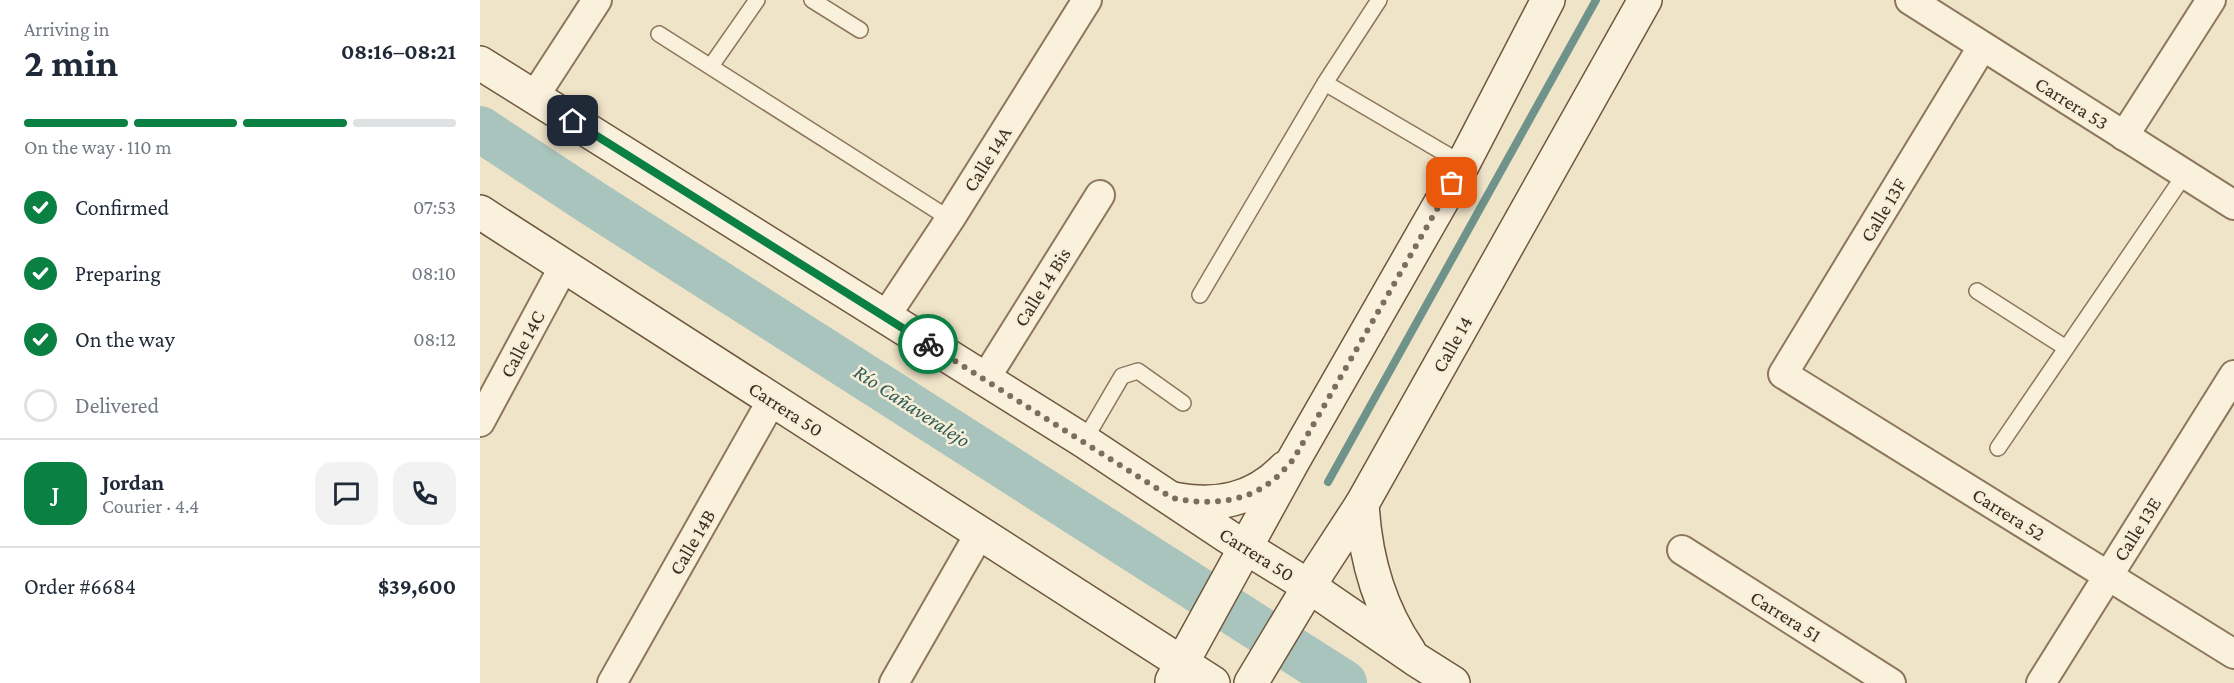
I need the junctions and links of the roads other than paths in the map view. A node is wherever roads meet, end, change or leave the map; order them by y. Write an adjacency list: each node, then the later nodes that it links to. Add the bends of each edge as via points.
1 (597, 0): 16 (street)
2 (757, 0): 14 (lane)
3 (812, 0): 10 (lane)
4 (1379, 0): 15 (lane)
5 (1548, 0): 18 (main road)
6 (1646, 0): 39 (main road, Calle 14)
7 (1910, 0): 12 (street, Carrera 53)
8 (2211, 0): 17 (street)
9 (1083, 2): 23 (street, Calle 14A)
10 (860, 30)
11 (659, 34): 14 (lane)
12 (1982, 46): 17 (street, Carrera 53); 29 (street, Calle 13F)
13 (480, 63): 16 (main road, Carrera 50)
14 (711, 66): 23 (lane)
15 (1325, 83): 18 (lane); 26 (lane)
16 (534, 97): 27 (main road, Carrera 50)
17 (2124, 136): 19 (street, Carrera 53)
18 (1463, 164): 37 (main road)
19 (2185, 174): 21 (street, Carrera 53); 28 (lane)
20 (1100, 195): 31 (street, Calle 14 Bis)
21 (2234, 205)
22 (480, 212): 24 (main road, Carrera 50)
23 (950, 219): 27 (street, Calle 14A)
24 (564, 266): 32 (main road, Carrera 50); 34 (street, Calle 14C)
25 (1977, 291): 28 (lane)
26 (1200, 296)
27 (885, 317): 31 (main road, Carrera 50)
28 (2066, 348): 36 (lane)
29 (1784, 374): 43 (street, Carrera 52)
30 (2234, 375): 43 (street, Calle 13E)
31 (985, 379): 35 (main road, Carrera 50)
32 (772, 400): 40 (main road, Carrera 50); 48 (street, Calle 14B)
33 (1183, 403): 35 (lane, via 1138,371 1122,376)
34 (480, 422)
35 (1084, 441): 38 (main road, Carrera 50)
36 (1998, 448)
37 (1293, 460): 38 (main road, via 1272,481 1235,499 1196,503); 42 (main road)
38 (1172, 498): 42 (main road, Carrera 50)
39 (1362, 504): 44 (main road, Calle 14); 46 (main road, via 1372,575 1389,619)
40 (980, 533): 47 (main road, Carrera 50); 49 (street)
41 (1682, 550): 53 (street, Carrera 51)
42 (1242, 555): 44 (main road, Carrera 50); 47 (main road)
43 (2108, 576): 45 (street, Carrera 52); 54 (street, Calle 13E)
44 (1305, 595): 46 (main road, Carrera 50); 51 (main road, Calle 14)
45 (2234, 654)
46 (1415, 659): 52 (main road, Carrera 50)
47 (1181, 665): 50 (main road, Carrera 50)
48 (612, 683)
49 (894, 683)
50 (1213, 683)
51 (1251, 683)
52 (1453, 683)
53 (1891, 683)
54 (2041, 683)

